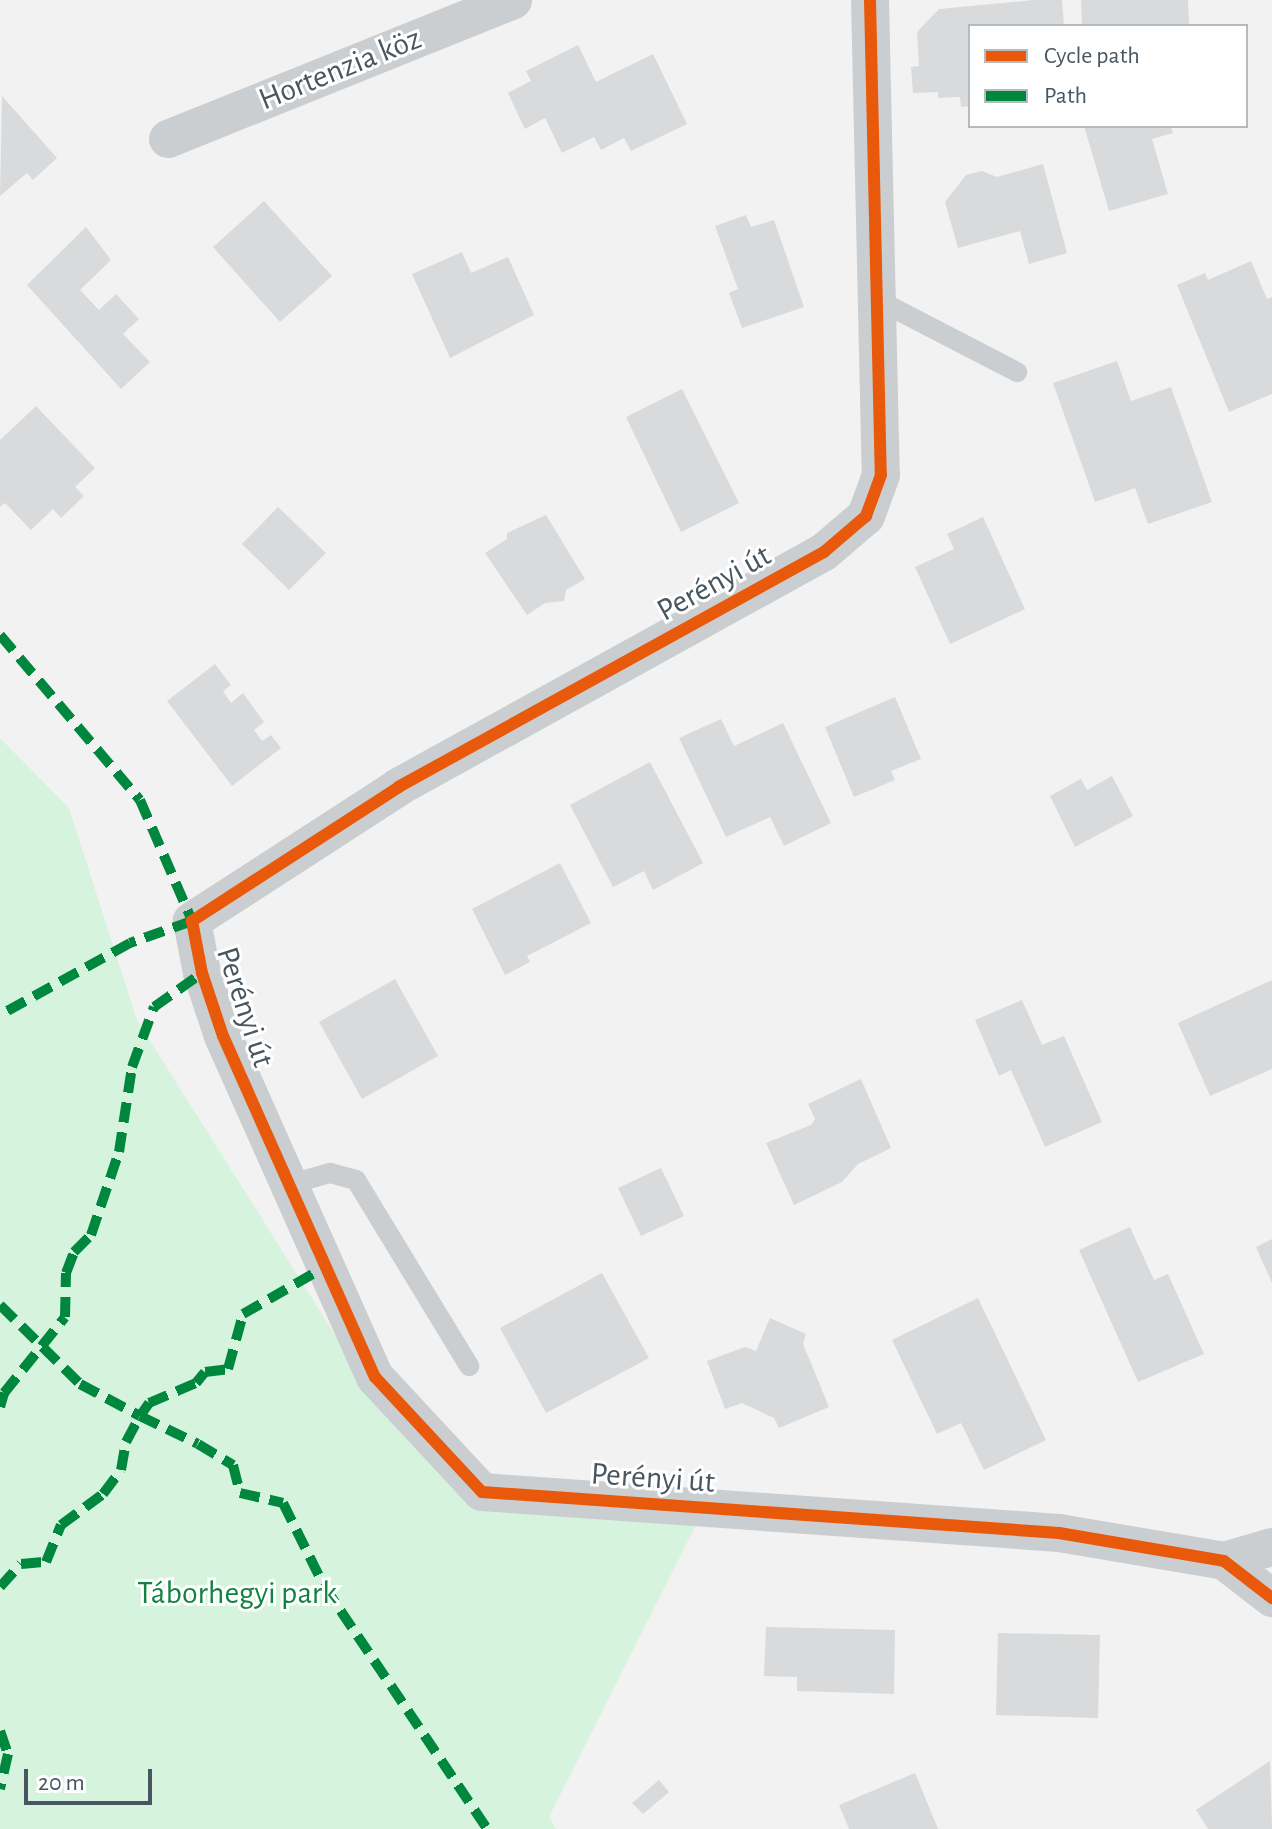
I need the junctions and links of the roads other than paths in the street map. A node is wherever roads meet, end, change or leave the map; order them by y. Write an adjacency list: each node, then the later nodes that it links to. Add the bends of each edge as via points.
1 (513, 0): 3 (street, Hortenzia köz)
2 (870, 0): 4 (street, Perényi út)
3 (168, 139)
4 (876, 299): 5 (lane); 6 (street, Perényi út, via 881,475 866,516 824,552 399,787 192,921 223,1036)
5 (1017, 372)
6 (287, 1185): 7 (lane, via 330,1173 356,1180); 9 (street, Perényi út, via 375,1377 482,1492 1059,1533)
7 (469, 1366)
8 (1272, 1547): 9 (street, Perényi út)
9 (1224, 1561): 10 (street, Perényi út)
10 (1272, 1598)

